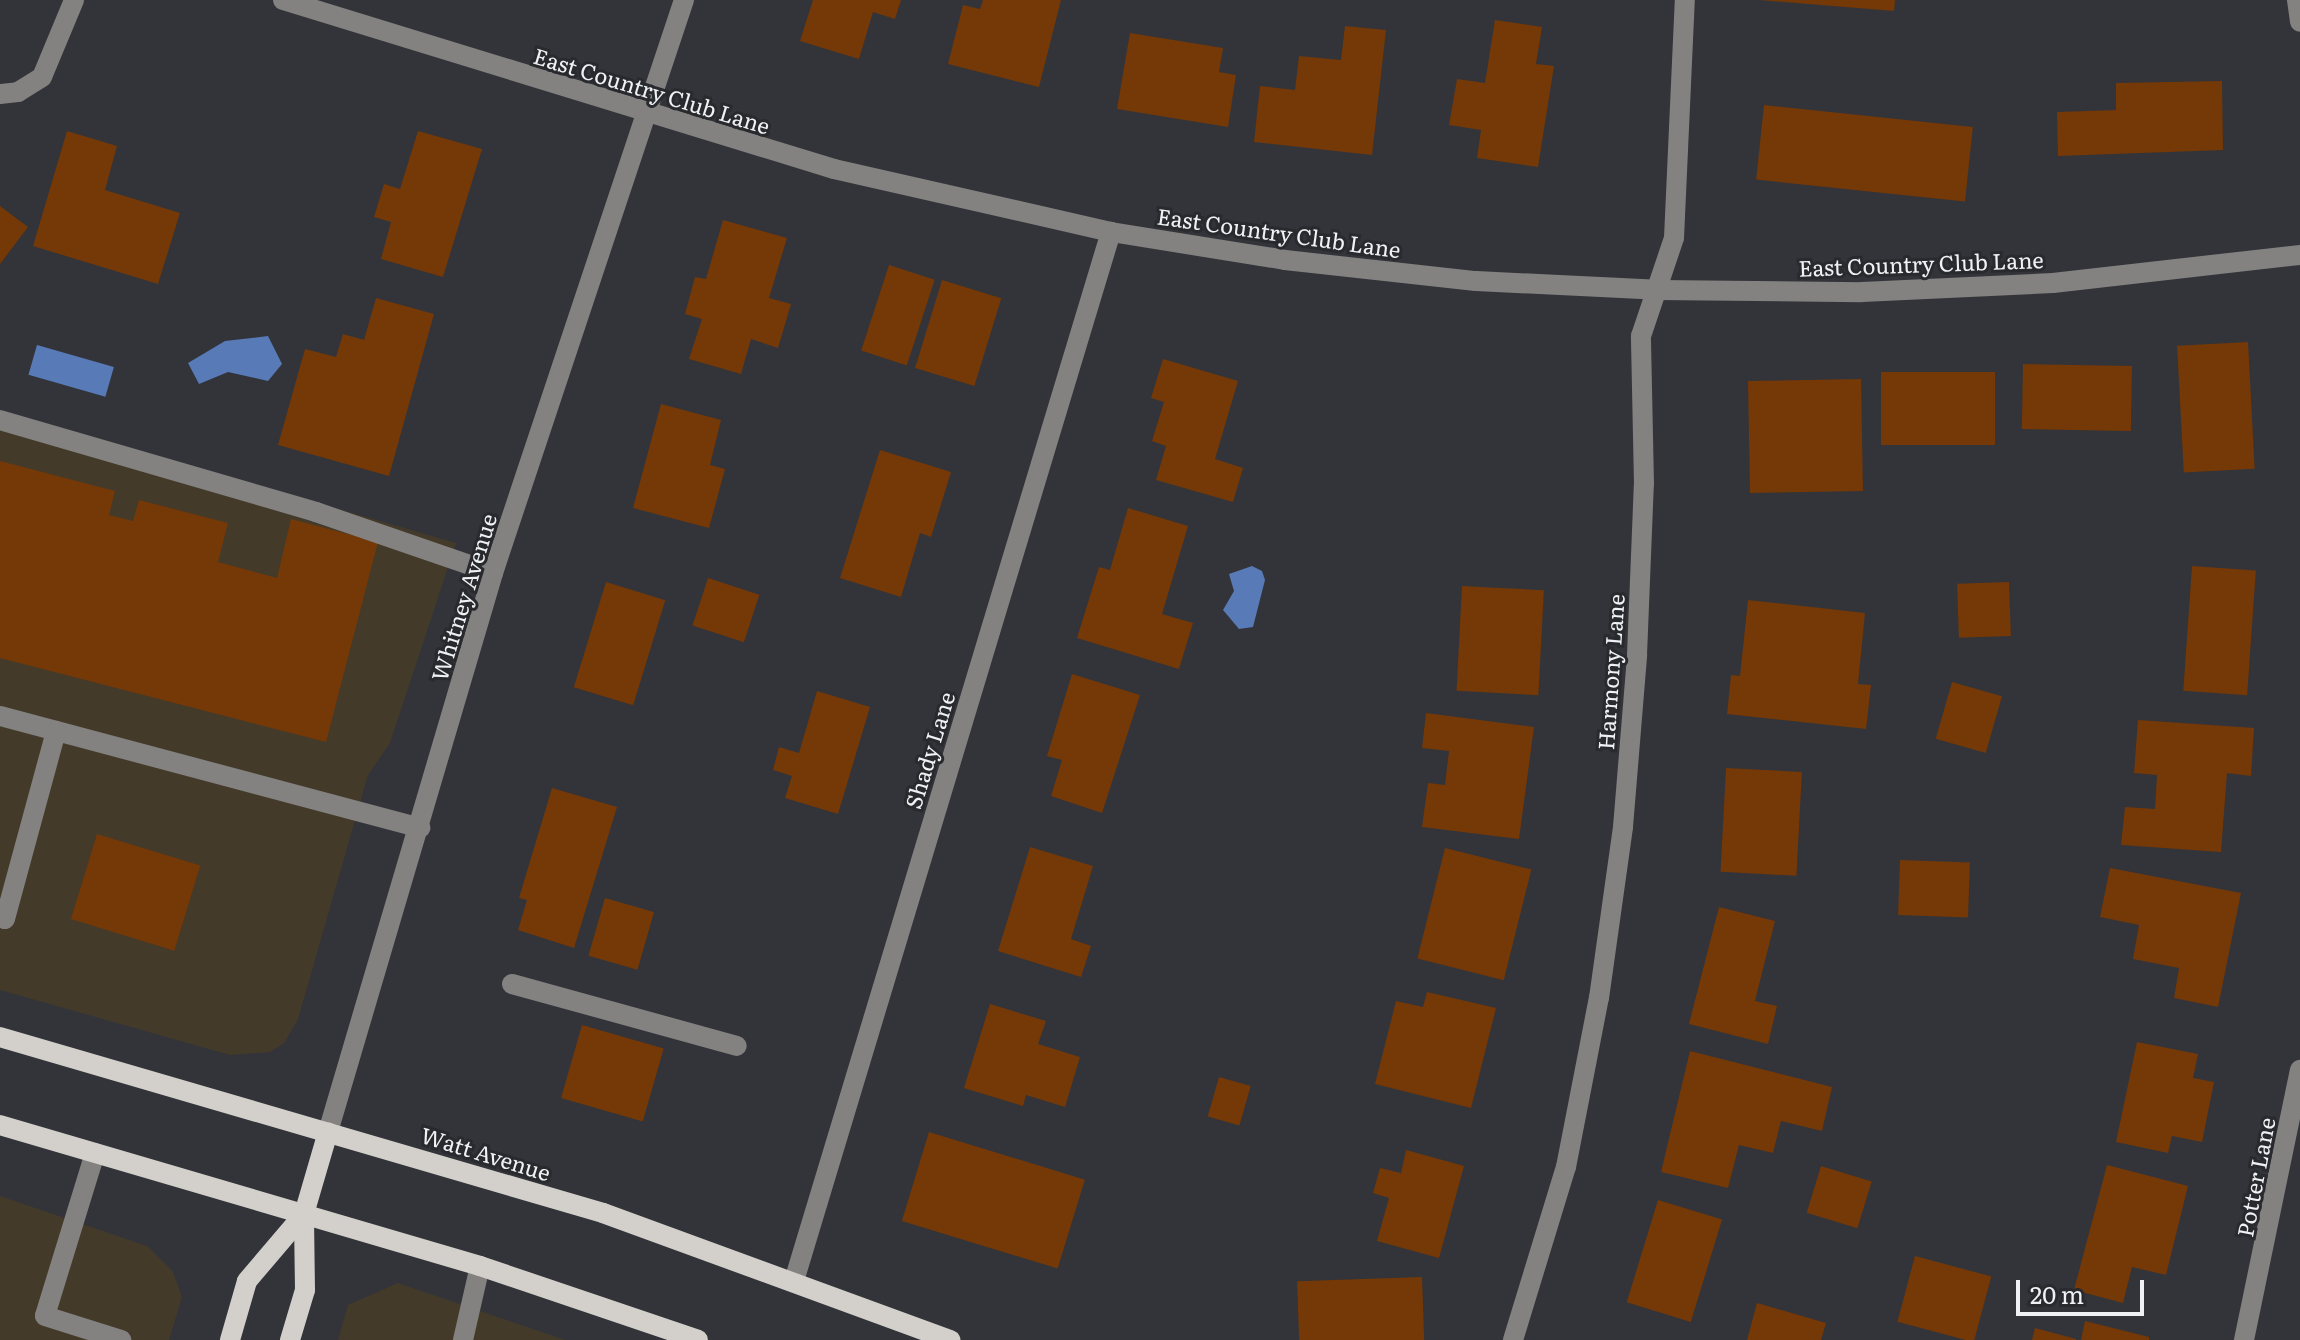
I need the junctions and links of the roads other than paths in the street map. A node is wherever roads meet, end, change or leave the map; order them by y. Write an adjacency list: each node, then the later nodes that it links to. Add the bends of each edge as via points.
1 (74, 0): 7 (street, via 42,77 18,92)
2 (283, 0): 8 (street, East Country Club Lane)
3 (684, 0): 8 (street, Whitney Avenue)
4 (1685, 0): 11 (street, Harmony Lane, via 1674,238)
5 (2297, 0): 6 (street)
6 (2300, 22)
7 (0, 94)
8 (649, 115): 9 (street, East Country Club Lane, via 938,196); 13 (street, Whitney Avenue)
9 (1111, 232): 11 (street, East Country Club Lane, via 1285,260 1476,281); 27 (street, Shady Lane)
10 (2300, 255): 11 (street, East Country Club Lane, via 2053,283 1862,292)
11 (1657, 290): 34 (street, Harmony Lane, via 1641,336 1644,484 1623,827 1599,998 1566,1167)
12 (0, 420): 13 (street, via 316,512)
13 (493, 573): 16 (street, Whitney Avenue)
14 (0, 716): 15 (street)
15 (56, 731): 16 (street); 17 (street, via 5,919)
16 (420, 828): 23 (street, Whitney Avenue)
17 (0, 917)
18 (512, 984): 20 (street)
19 (0, 1037): 23 (main road, Watt Avenue)
20 (737, 1046)
21 (2300, 1070): 35 (street, Potter Lane)
22 (0, 1125): 24 (main road)
23 (328, 1132): 25 (main road, Whitney Avenue); 27 (main road, Watt Avenue, via 603,1213)
24 (95, 1153): 25 (main road); 28 (street, via 45,1316)
25 (304, 1214): 26 (main road); 29 (main road, Whitney Avenue, via 247,1281); 30 (main road, Whitney Avenue, via 305,1290)
26 (480, 1266): 31 (street); 32 (main road)
27 (794, 1281): 33 (main road, Watt Avenue)
28 (121, 1340)
29 (230, 1340)
30 (290, 1340)
31 (463, 1340)
32 (698, 1340)
33 (950, 1340)
34 (1513, 1340)
35 (2244, 1340)

